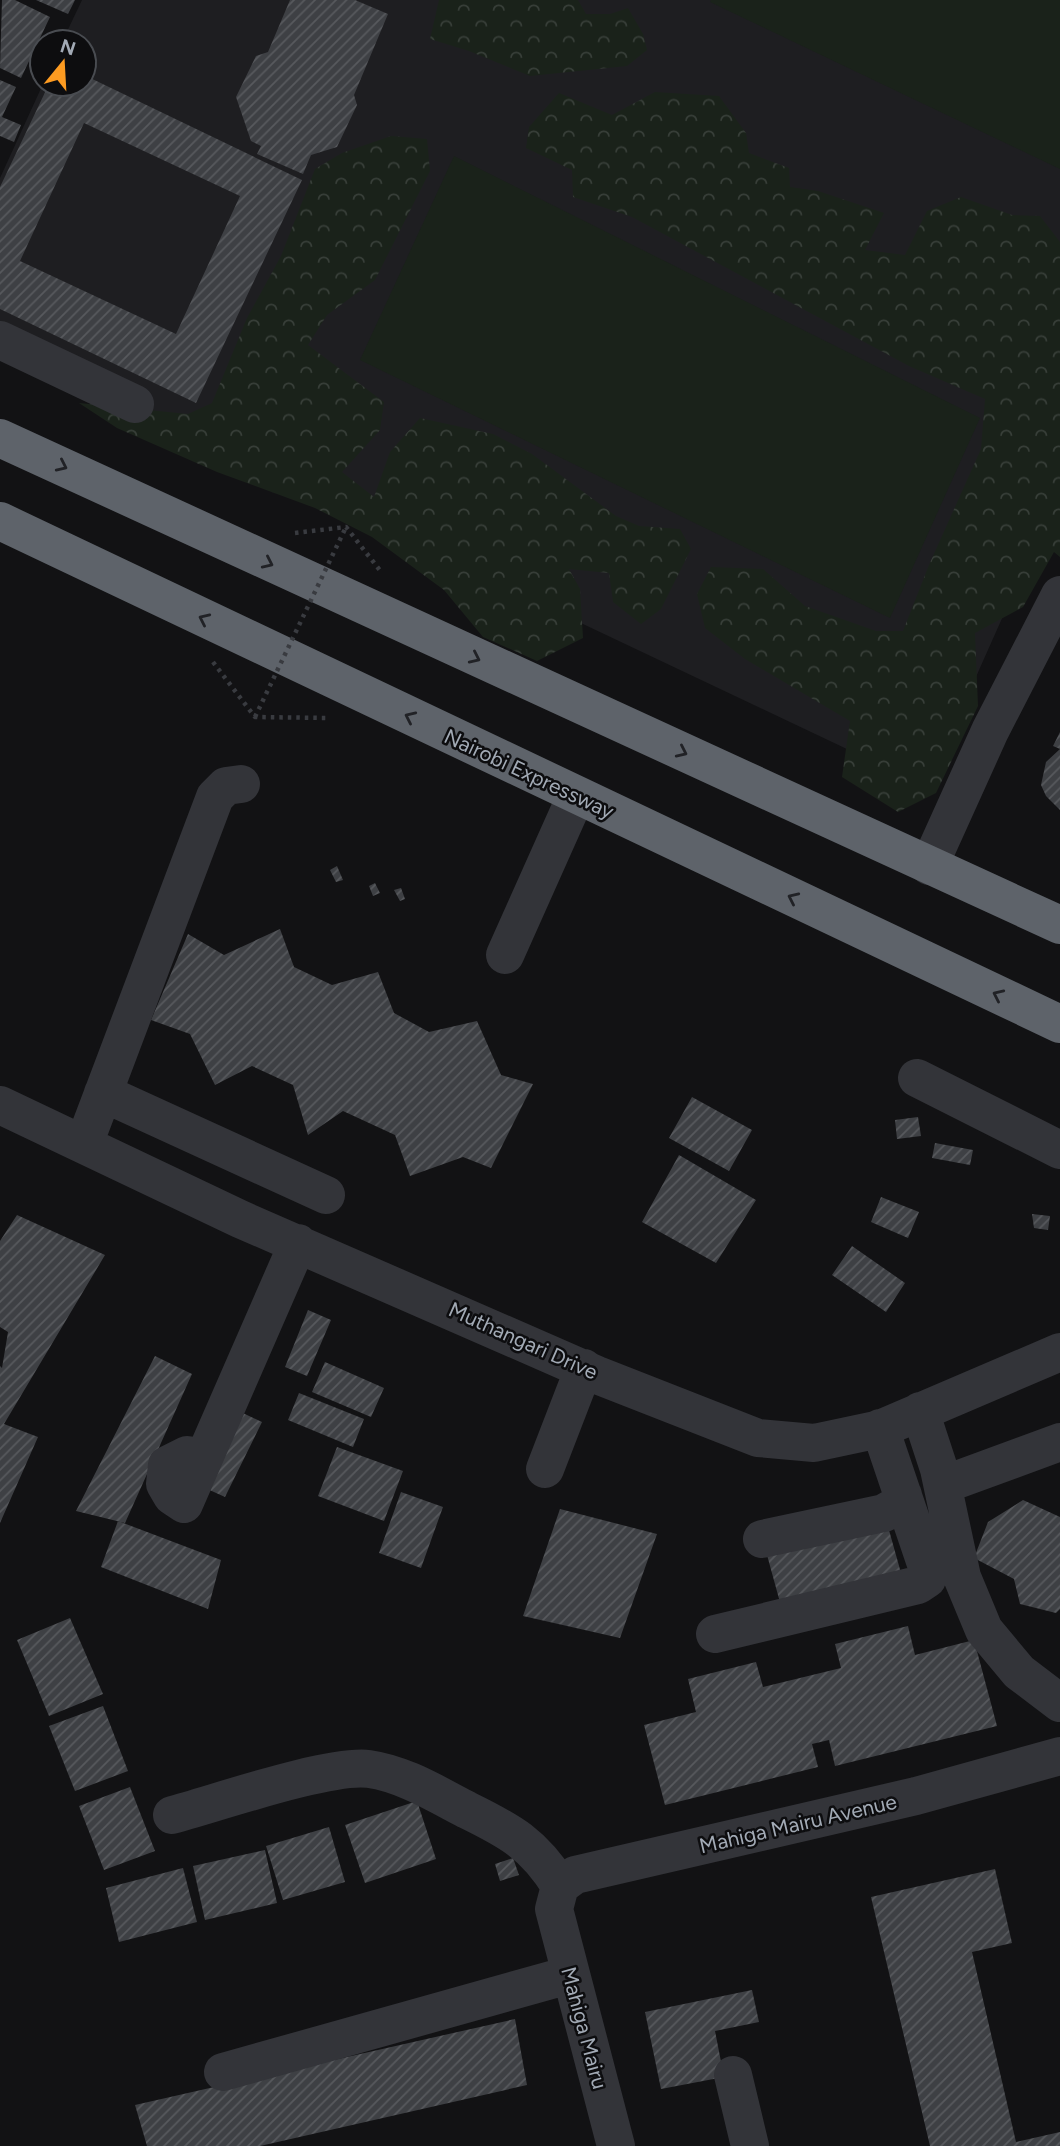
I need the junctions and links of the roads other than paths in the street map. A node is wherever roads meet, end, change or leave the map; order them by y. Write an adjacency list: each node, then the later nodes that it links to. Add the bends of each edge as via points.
1 (0, 340): 2 (street)
2 (135, 404)
3 (0, 438): 8 (highway, one-way to 8)
4 (0, 521): 7 (highway, Nairobi Expressway, one-way to 4)
5 (1060, 595): 8 (street, via 990,731)
6 (241, 784): 13 (street, via 226,786 215,797)
7 (576, 796): 10 (street); 11 (highway, Nairobi Expressway, one-way to 7)
8 (929, 866): 9 (highway)
9 (1060, 925)
10 (505, 955)
11 (1060, 1024)
12 (917, 1078): 16 (street)
13 (103, 1093): 15 (street); 17 (street)
14 (0, 1105): 15 (street, Muthangari Drive)
15 (84, 1144): 18 (street, Muthangari Drive)
16 (1060, 1150)
17 (326, 1195)
18 (298, 1243): 20 (street, Muthangari Drive); 24 (street)
19 (1060, 1352): 21 (street, Muthangari Drive)
20 (583, 1368): 22 (street, Muthangari Drive, via 758,1438 814,1443); 25 (street)
21 (920, 1411): 22 (street, Muthangari Drive); 26 (street)
22 (880, 1428): 27 (street)
23 (1060, 1442): 26 (street)
24 (203, 1457)
25 (545, 1469)
26 (943, 1485): 30 (street, via 962,1577 984,1630 1019,1672)
27 (902, 1495): 28 (street, via 896,1506 884,1513); 29 (street, via 927,1579 918,1585)
28 (762, 1539)
29 (715, 1634)
30 (1060, 1703)
31 (1060, 1756): 33 (street, Mahiga Mairu Avenue, via 916,1796 575,1875)
32 (172, 1815): 33 (street, Mahiga Mairu, via 319,1775 367,1769 404,1779 507,1830 541,1856)
33 (557, 1897): 34 (street, Mahiga Mairu)
34 (569, 1975): 35 (street); 37 (street, Mahiga Mairu)
35 (223, 2072)
36 (733, 2075): 38 (street)
37 (616, 2146)
38 (750, 2146)

